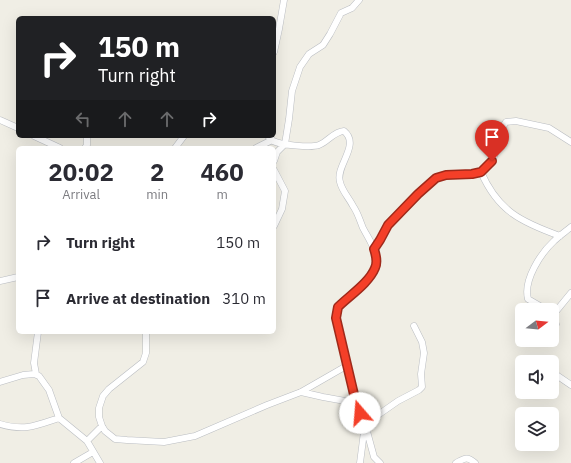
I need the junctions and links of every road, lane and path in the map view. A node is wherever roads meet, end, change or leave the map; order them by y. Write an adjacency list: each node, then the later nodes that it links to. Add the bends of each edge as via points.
1 (284, 0): 3 (street)
2 (359, 0): 9 (street, via 352,8 341,14 323,45 309,54 300,67 292,91)
3 (276, 44)
4 (0, 120): 5 (street)
5 (16, 127)
6 (38, 138): 10 (street)
7 (270, 138): 9 (street); 11 (street)
8 (571, 142): 13 (street, via 549,128 516,120 508,121 504,124 492,161)
9 (285, 144): 12 (street); 18 (street, via 316,146 338,132 344,131 347,134 350,146 339,176 340,183)
10 (56, 146)
11 (259, 146)
12 (276, 155)
13 (481, 172): 17 (street, via 495,198 506,208 527,223); 18 (street, via 436,178 388,225)
14 (276, 174): 15 (street, via 285,191 284,205)
15 (276, 222)
16 (571, 227): 17 (street)
17 (560, 236): 22 (street, via 534,268 528,285 528,299)
18 (374, 249): 27 (street, via 377,262 373,272 336,311)
19 (16, 277): 20 (street)
20 (0, 281)
21 (571, 293): 23 (street)
22 (535, 303)
23 (559, 307)
24 (414, 326): 36 (street, via 424,353 422,386)
25 (38, 334): 28 (street, via 34,363)
26 (146, 334): 37 (street, via 146,353 143,362 103,396 99,408)
27 (348, 365): 32 (street); 33 (street)
28 (36, 374): 30 (street); 34 (street, via 49,390)
29 (559, 377): 31 (street)
30 (0, 382)
31 (571, 385)
32 (301, 392): 33 (street); 37 (street, via 206,432 164,442 115,438)
33 (356, 403): 36 (street)
34 (59, 418): 35 (street, via 30,428); 38 (street)
35 (0, 424)
36 (365, 424): 42 (street); 43 (street, via 374,457)
37 (102, 426): 38 (street)
38 (87, 442): 39 (street)
39 (93, 452): 40 (street); 41 (street)
40 (74, 463)
41 (100, 463)
42 (360, 463)
43 (380, 463)
44 (456, 463): 45 (street, via 467,458)
45 (475, 463)

